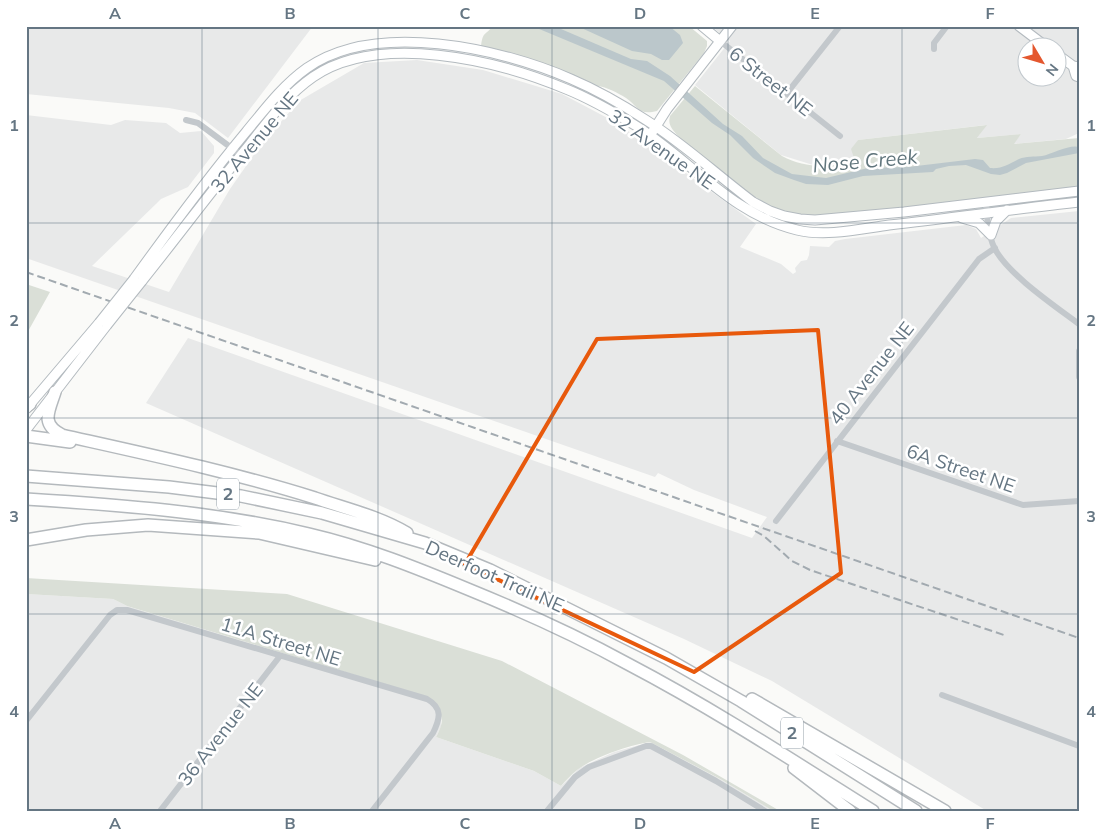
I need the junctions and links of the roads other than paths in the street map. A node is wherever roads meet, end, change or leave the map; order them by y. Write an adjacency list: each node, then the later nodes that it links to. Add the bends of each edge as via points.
1 (702, 26): 7 (main road, 6 Street NE)
2 (732, 26): 7 (main road)
3 (840, 26): 11 (street)
4 (947, 26): 8 (street, via 934,43)
5 (1019, 26): 6 (main road)
6 (1035, 38)
7 (720, 41): 11 (street, 6 Street NE); 13 (main road)
8 (934, 49)
9 (1076, 67): 10 (main road)
10 (1079, 78)
11 (787, 93): 15 (street, 6 Street NE)
12 (186, 120): 16 (street, via 198,123)
13 (656, 126): 14 (main road); 16 (main road, 32 Avenue NE, via 572,79 515,60 448,45 384,42 350,48 308,67 274,98); 19 (main road, 32 Avenue NE, via 753,202 770,211 800,219)
14 (650, 135): 17 (main road, 32 Avenue NE, via 600,105 513,70 444,56 386,53 352,58 314,76 283,103); 23 (main road, 32 Avenue NE, via 751,212 798,230 816,233)
15 (840, 136)
16 (232, 149): 17 (street); 26 (main road, 32 Avenue NE)
17 (241, 155): 26 (main road, 32 Avenue NE)
18 (1079, 192): 19 (main road, 32 Avenue NE)
19 (986, 202): 22 (street)
20 (1079, 202): 21 (main road, 32 Avenue NE)
21 (1007, 210): 22 (main road, 32 Avenue NE); 24 (main road, via 996,221)
22 (987, 212): 23 (main road, 32 Avenue NE); 24 (street)
23 (955, 217): 24 (main road, via 979,223)
24 (991, 235): 25 (street)
25 (995, 248): 28 (street, via 1012,272); 35 (street, 40 Avenue NE, via 979,259)
26 (138, 280): 27 (main road, 32 Avenue NE, bridge)
27 (103, 324): 31 (main road, 32 Avenue NE); 32 (main road, 32 Avenue NE)
28 (1079, 324)
29 (1079, 351): 30 (street)
30 (1079, 377)
31 (55, 392): 33 (main road, 32 Avenue NE); 36 (highway, via 47,417 55,431)
32 (28, 407)
33 (26, 430)
34 (26, 436): 36 (highway)
35 (837, 441): 39 (street, 6A Street NE, via 1023,505); 40 (street, 40 Avenue NE)
36 (161, 457): 42 (highway, via 277,486 386,521)
37 (26, 476): 42 (highway, Deerfoot Trail NE / 2, via 241,496 322,512)
38 (26, 499): 43 (highway, Deerfoot Trail NE / 2, via 242,521 309,534)
39 (1079, 501)
40 (776, 521)
41 (26, 540): 43 (highway, via 86,530 148,525 259,533 372,560)
42 (424, 543): 45 (highway, Deerfoot Trail NE / 2, via 499,575)
43 (412, 566): 49 (highway, Deerfoot Trail NE / 2, via 529,615 628,664)
44 (280, 656): 47 (street, 11A Street NE, via 118,610 110,615); 50 (street, 36 Avenue NE); 51 (street, 11A Street NE, via 435,704 439,713 433,733)
45 (666, 658): 56 (highway, Deerfoot Trail NE / 2); 57 (highway, via 744,694)
46 (942, 696): 48 (street)
47 (26, 721)
48 (1079, 746)
49 (773, 748): 54 (highway, via 803,776); 55 (highway, Deerfoot Trail NE / 2)
50 (160, 811)
51 (372, 811)
52 (547, 811): 53 (street, via 571,781 589,767 646,746 716,781)
53 (765, 811)
54 (850, 811)
55 (872, 811)
56 (916, 811)
57 (945, 811)

